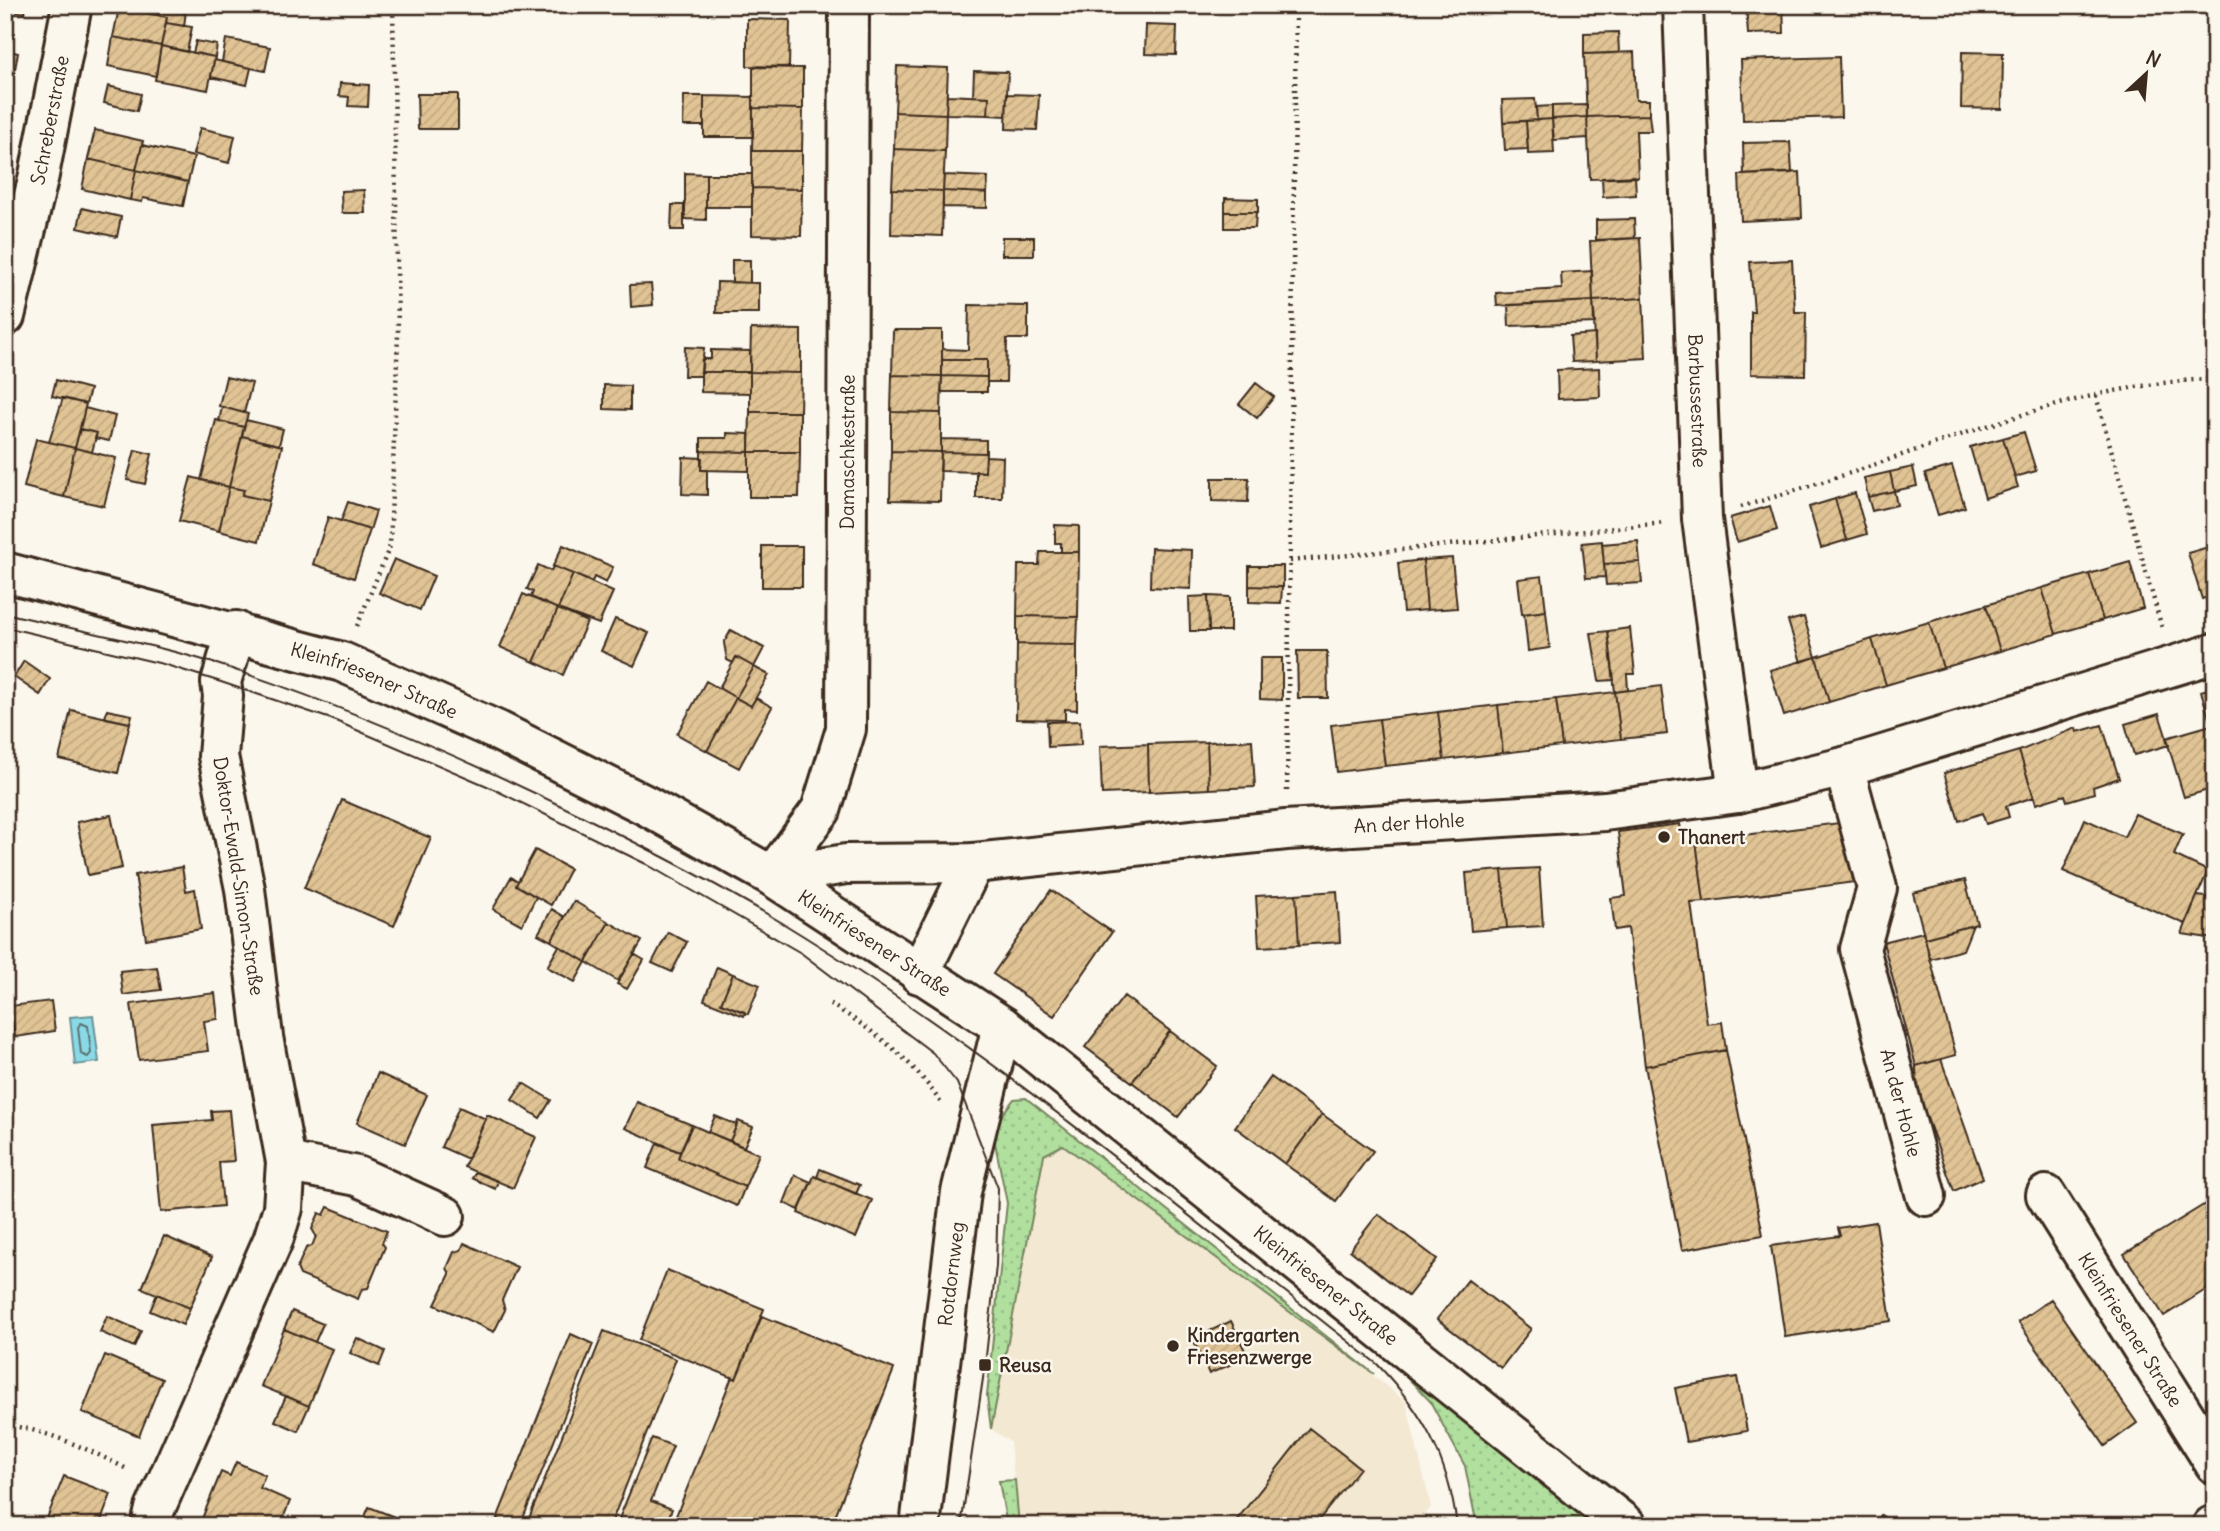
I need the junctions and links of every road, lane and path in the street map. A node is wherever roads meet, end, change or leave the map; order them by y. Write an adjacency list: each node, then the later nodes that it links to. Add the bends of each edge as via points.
1 (72, 5): 6 (street, Schreberstraße, via 39,175)
2 (393, 5): 14 (path, via 398,334 390,546)
3 (849, 5): 20 (street, Damaschkestraße, via 846,729 821,810)
4 (1296, 5): 10 (path)
5 (1683, 5): 9 (street, Barbussestraße)
6 (5, 316)
7 (2215, 379): 8 (path, via 2176,380)
8 (2096, 396): 9 (path, via 2033,410); 15 (path)
9 (1702, 519): 10 (path); 17 (street, Barbussestraße)
10 (1290, 561): 18 (path)
11 (5, 572): 12 (street, Kleinfriesener Straße)
12 (236, 631): 14 (street, Kleinfriesener Straße); 25 (street, Doktor-Ewald-Simon-Straße, via 221,682 218,756 245,889 263,1037)
13 (2215, 653): 15 (street, An der Hohle)
14 (342, 662): 20 (street, Kleinfriesener Straße, via 498,731)
15 (2173, 666): 16 (street, An der Hohle)
16 (1844, 768): 17 (street, An der Hohle); 27 (street, An der Hohle, via 1877,888 1860,949)
17 (1738, 793): 18 (street, An der Hohle, via 1605,811)
18 (1286, 830): 19 (street, An der Hohle)
19 (974, 863): 20 (street, An der Hohle, via 846,864); 21 (street)
20 (772, 876): 21 (street, Kleinfriesener Straße)
21 (919, 974): 23 (street, Kleinfriesener Straße)
22 (830, 1004): 24 (path, via 873,1030 930,1086)
23 (1002, 1026): 24 (street, Rotdornweg); 34 (street, Kleinfriesener Straße)
24 (970, 1153): 33 (street, Rotdornweg, via 961,1192)
25 (286, 1162): 28 (street, via 357,1176); 31 (street, Doktor-Ewald-Simon-Straße, via 283,1208 273,1240)
26 (2046, 1195): 30 (street, Kleinfriesener Straße)
27 (1926, 1196)
28 (445, 1216)
29 (5, 1425): 31 (path, via 89,1449)
30 (2215, 1464)
31 (164, 1488): 32 (street, Doktor-Ewald-Simon-Straße)
32 (151, 1526)
33 (920, 1526)
34 (1627, 1526)

